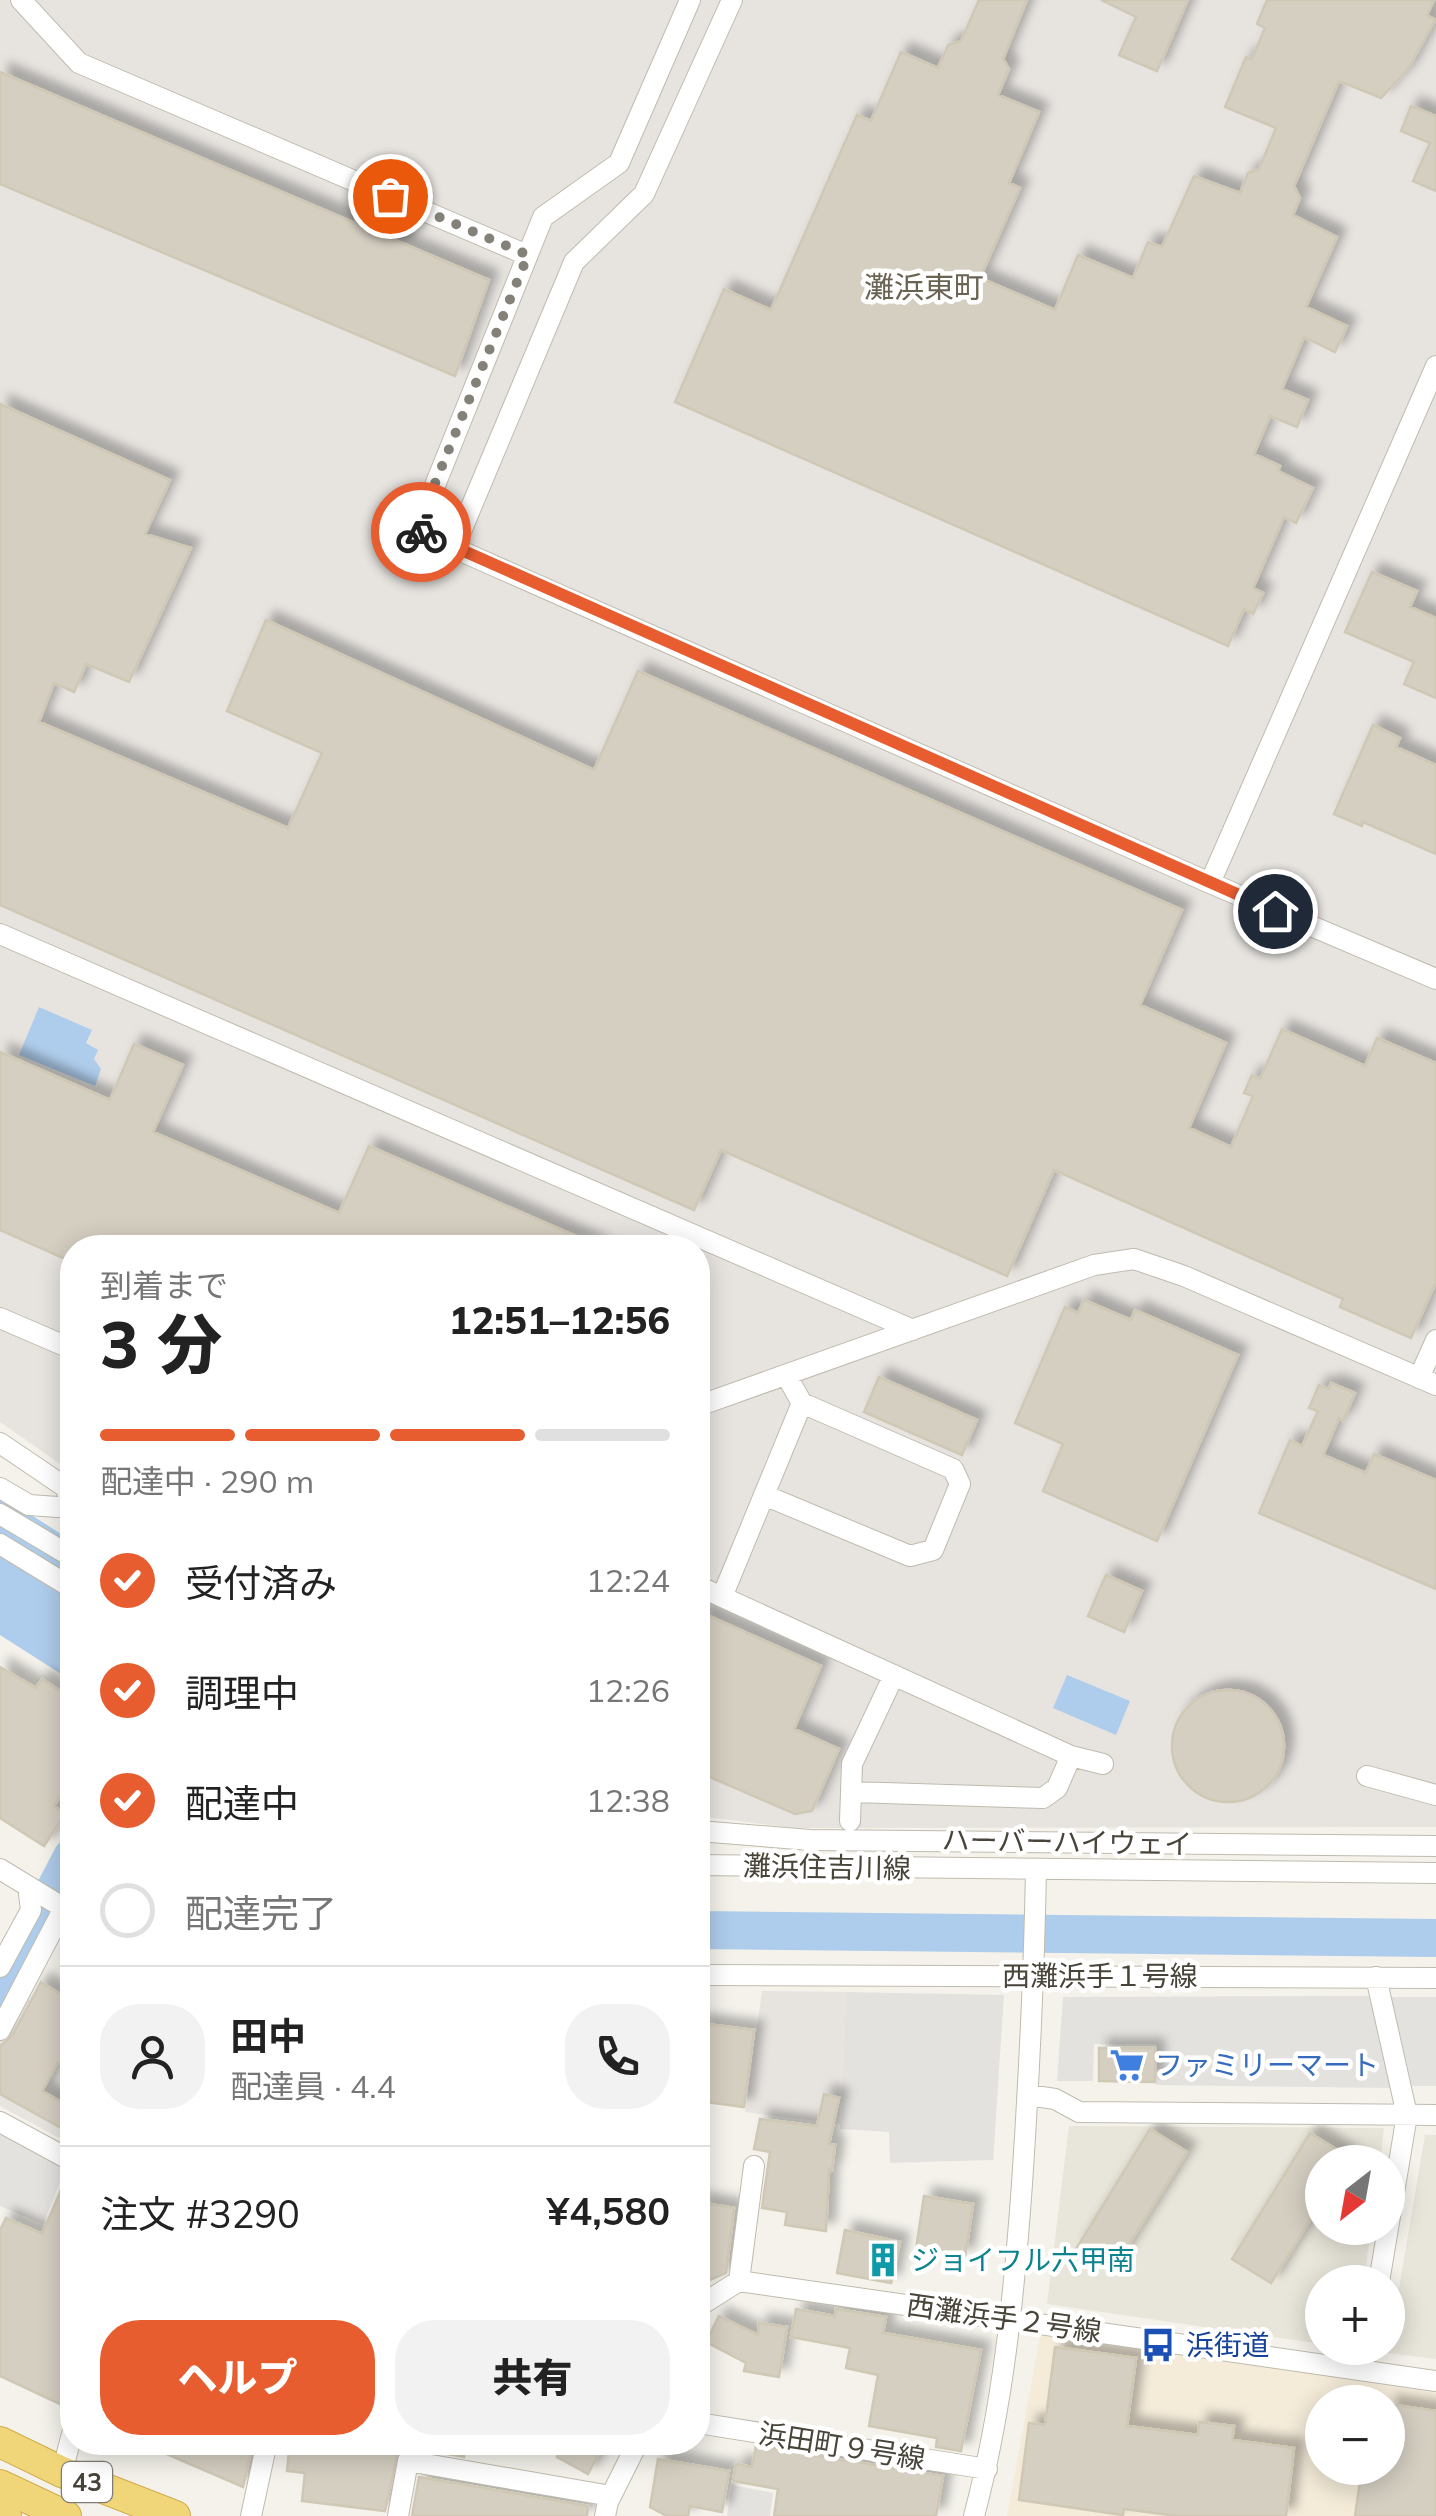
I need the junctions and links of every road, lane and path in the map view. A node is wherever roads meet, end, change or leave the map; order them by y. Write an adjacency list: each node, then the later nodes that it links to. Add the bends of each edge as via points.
1 (21, 0): 4 (street, via 79,63)
2 (690, 0): 4 (street, via 618,164 543,217)
3 (732, 0): 6 (street, via 644,194 574,262)
4 (528, 255): 6 (street, via 416,530)
5 (1436, 366): 7 (street)
6 (454, 548): 7 (street)
7 (1210, 883): 9 (street)
8 (0, 934): 10 (street)
9 (1436, 979)
10 (694, 1235)
11 (710, 1242): 13 (street)
12 (0, 1318): 15 (street)
13 (913, 1330): 16 (street); 17 (street, via 1094,1265 1134,1259)
14 (1436, 1340): 17 (street)
15 (60, 1344)
16 (786, 1375): 18 (street); 19 (street)
17 (1428, 1382)
18 (710, 1402)
19 (802, 1404): 23 (street); 23 (street, via 953,1468 960,1484 933,1550 910,1556)
20 (0, 1443): 21 (street)
21 (60, 1484)
22 (0, 1488): 24 (street, via 30,1505)
23 (764, 1495): 30 (street)
24 (60, 1507)
25 (0, 1514): 27 (street)
26 (0, 1544): 28 (street)
27 (60, 1551)
28 (60, 1581)
29 (710, 1592): 30 (street)
30 (722, 1597): 31 (street)
31 (894, 1674): 32 (street); 35 (street, via 852,1764)
32 (1071, 1756): 33 (street); 35 (street, via 1057,1788 1043,1798)
33 (1103, 1764)
34 (1368, 1776): 36 (street)
35 (853, 1792): 37 (street)
36 (1436, 1795)
37 (850, 1821)
38 (710, 1831): 40 (street, ハーバーハイウェイ, via 810,1840)
39 (710, 1845): 41 (street, ハーバーハイウェイ, via 811,1853)
40 (1436, 1846)
41 (1436, 1858)
42 (710, 1865): 44 (street, 灘浜住吉川線)
43 (0, 1868): 46 (street)
44 (1036, 1870): 45 (street, 灘浜住吉川線); 51 (street)
45 (1436, 1873)
46 (34, 1890): 47 (street); 49 (street, via 31,1910)
47 (60, 1906)
48 (60, 1918): 54 (street)
49 (0, 1967)
50 (710, 1975): 51 (street, 西灘浜手１号線)
51 (1034, 1976): 52 (street, 西灘浜手１号線); 55 (street)
52 (1376, 1977): 53 (street, 西灘浜手１号線); 56 (street)
53 (1436, 1978)
54 (0, 2030)
55 (1028, 2095): 56 (street, via 1079,2112); 64 (street)
56 (1407, 2115): 57 (street); 61 (street)
57 (1436, 2115)
58 (0, 2122): 59 (street)
59 (60, 2155)
60 (754, 2166): 62 (street)
61 (1382, 2265)
62 (738, 2281): 63 (street); 64 (street, 西灘浜手２号線)
63 (710, 2301)
64 (1012, 2319): 66 (street, 西灘浜手２号線); 74 (street)
65 (1361, 2365): 66 (street)
66 (1360, 2370): 67 (street, 西灘浜手２号線)
67 (1436, 2381)
68 (710, 2426): 74 (street, 浜田町９号線)
69 (0, 2442): 75 (highway, 43)
70 (0, 2454): 79 (highway)
71 (66, 2455): 75 (street)
72 (264, 2455): 81 (street)
73 (632, 2455): 77 (street)
74 (986, 2470): 83 (street)
75 (62, 2472): 80 (highway, 43)
76 (0, 2485): 78 (highway)
77 (608, 2506): 82 (street, via 408,2461)
78 (66, 2516)
79 (139, 2516)
80 (175, 2516)
81 (251, 2516)
82 (398, 2516)
83 (974, 2516)

